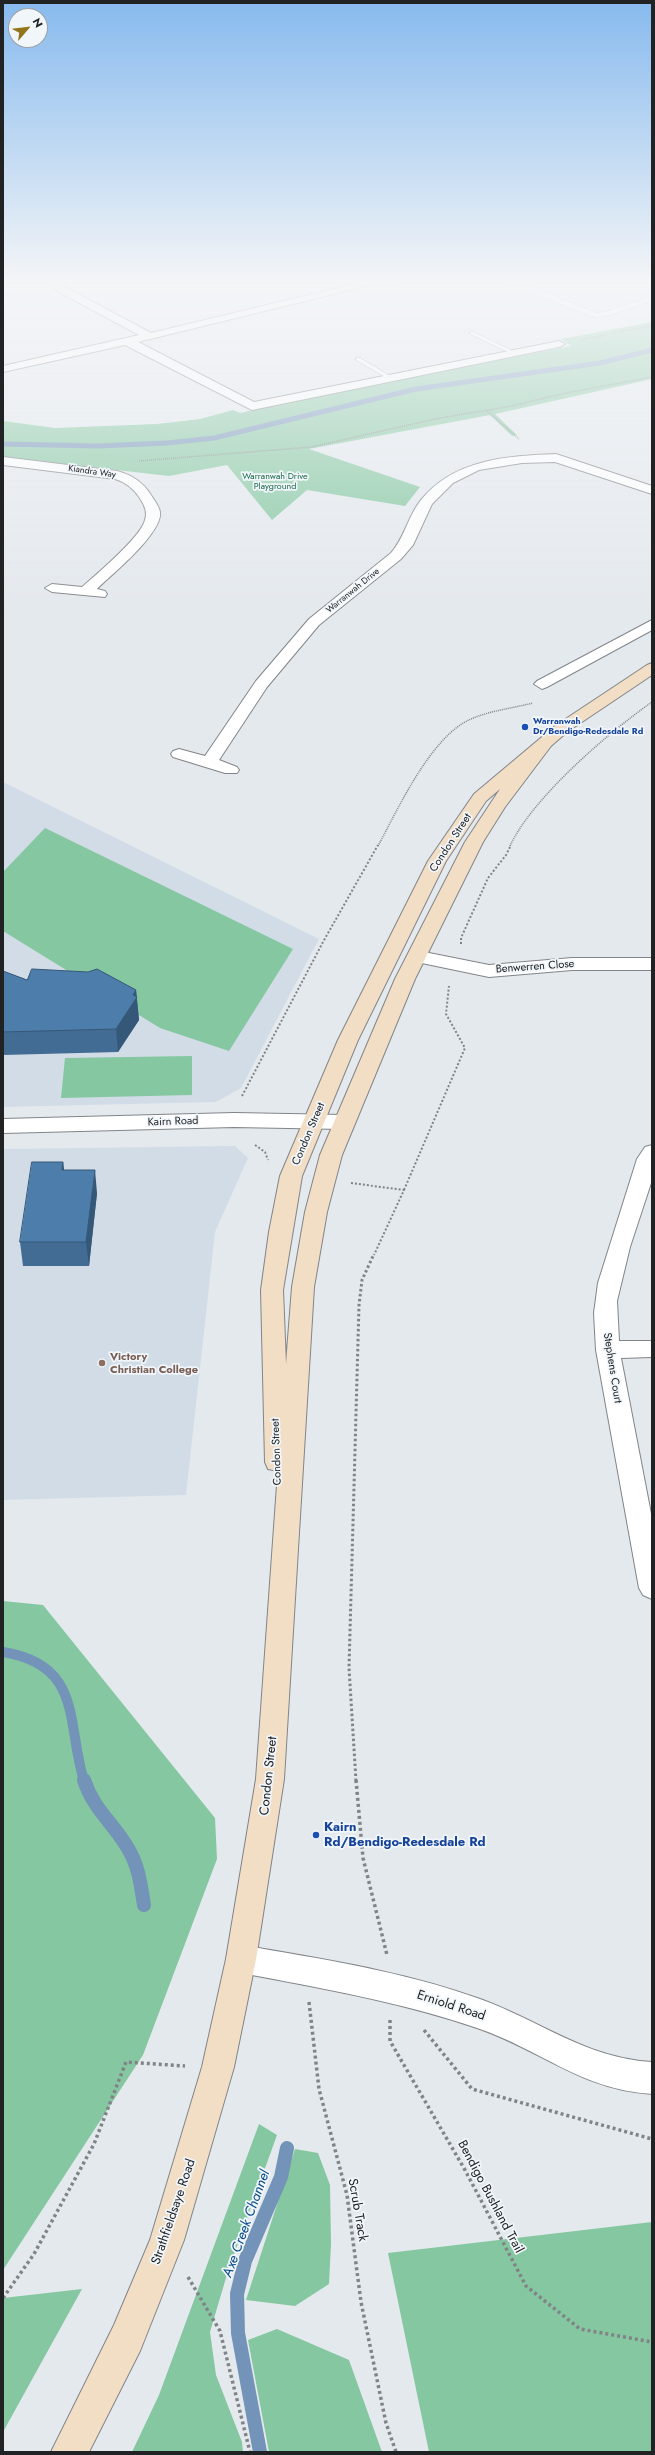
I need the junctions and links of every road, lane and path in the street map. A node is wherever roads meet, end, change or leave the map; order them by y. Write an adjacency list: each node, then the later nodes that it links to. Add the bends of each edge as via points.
1 (224, 392): 2 (street, via 252,406)
2 (320, 392)
3 (579, 392): 4 (path)
4 (487, 411): 5 (path); 7 (path, via 436,419 307,448)
5 (544, 454): 8 (street, Warranwah Drive); 19 (street, Warranwah Drive, via 476,467 448,480 426,502 406,545 396,556 314,622 260,684)
6 (3, 461): 10 (street, Kiandra Way, via 127,478 139,488 147,500 153,512 150,528)
7 (133, 461)
8 (652, 490)
9 (52, 588): 10 (street)
10 (86, 592): 11 (street)
11 (102, 594)
12 (652, 624): 14 (street)
13 (652, 668): 17 (main road, Condon Street, via 561,729)
14 (542, 684)
15 (536, 702): 24 (path, via 470,719 444,739 423,765 323,942 237,1105)
16 (652, 702): 22 (path, via 617,726 543,799 515,835 506,855 488,878 461,938 461,948)
17 (545, 743): 21 (main road, Condon Street, via 489,816 473,843); 25 (main road, Condon Street, via 480,798 437,861 348,1040)
18 (179, 754): 19 (street)
19 (209, 762): 20 (street)
20 (230, 770)
21 (419, 957): 22 (street, Benwerren Close); 26 (main road, Condon Street, via 406,979)
22 (455, 964): 23 (street, Benwerren Close, via 505,971 572,964); 29 (path, via 450,976 446,1014 465,1048)
23 (652, 964)
24 (234, 1120): 25 (street, Kairn Road); 27 (street, Kairn Road)
25 (313, 1120): 26 (street, Kairn Road); 33 (main road, Condon Street, via 291,1176 272,1290)
26 (343, 1122): 33 (main road, Condon Street, via 331,1155 316,1212 302,1287)
27 (3, 1126)
28 (652, 1152): 31 (street, Stephens Court, via 612,1273 606,1308)
29 (404, 1190)
30 (652, 1349): 31 (street)
31 (608, 1350): 32 (street, Stephens Court)
32 (652, 1588)
33 (282, 1591): 34 (main road, Condon Street, via 270,1779)
34 (241, 1959): 35 (street, Erniold Road); 37 (main road, Strathfieldsaye Road)
35 (305, 1971): 36 (street, Erniold Road); 45 (path, Scrub Track, via 319,2089 347,2195 361,2302 386,2423)
36 (390, 1988): 38 (street, Erniold Road, via 438,2000 482,2015 588,2066 618,2075); 39 (path, via 472,2090); 42 (path, Bendigo Bushland Trail, via 390,2041 465,2170 526,2286 580,2329)
37 (218, 2067): 40 (main road, Strathfieldsaye Road); 41 (path, via 126,2062 94,2144 34,2254)
38 (652, 2078)
39 (652, 2139)
40 (167, 2240): 43 (main road, Strathfieldsaye Road, via 127,2338); 44 (path, via 220,2331)
41 (3, 2298)
42 (652, 2342)
43 (69, 2452)
44 (250, 2452)
45 (396, 2452)

